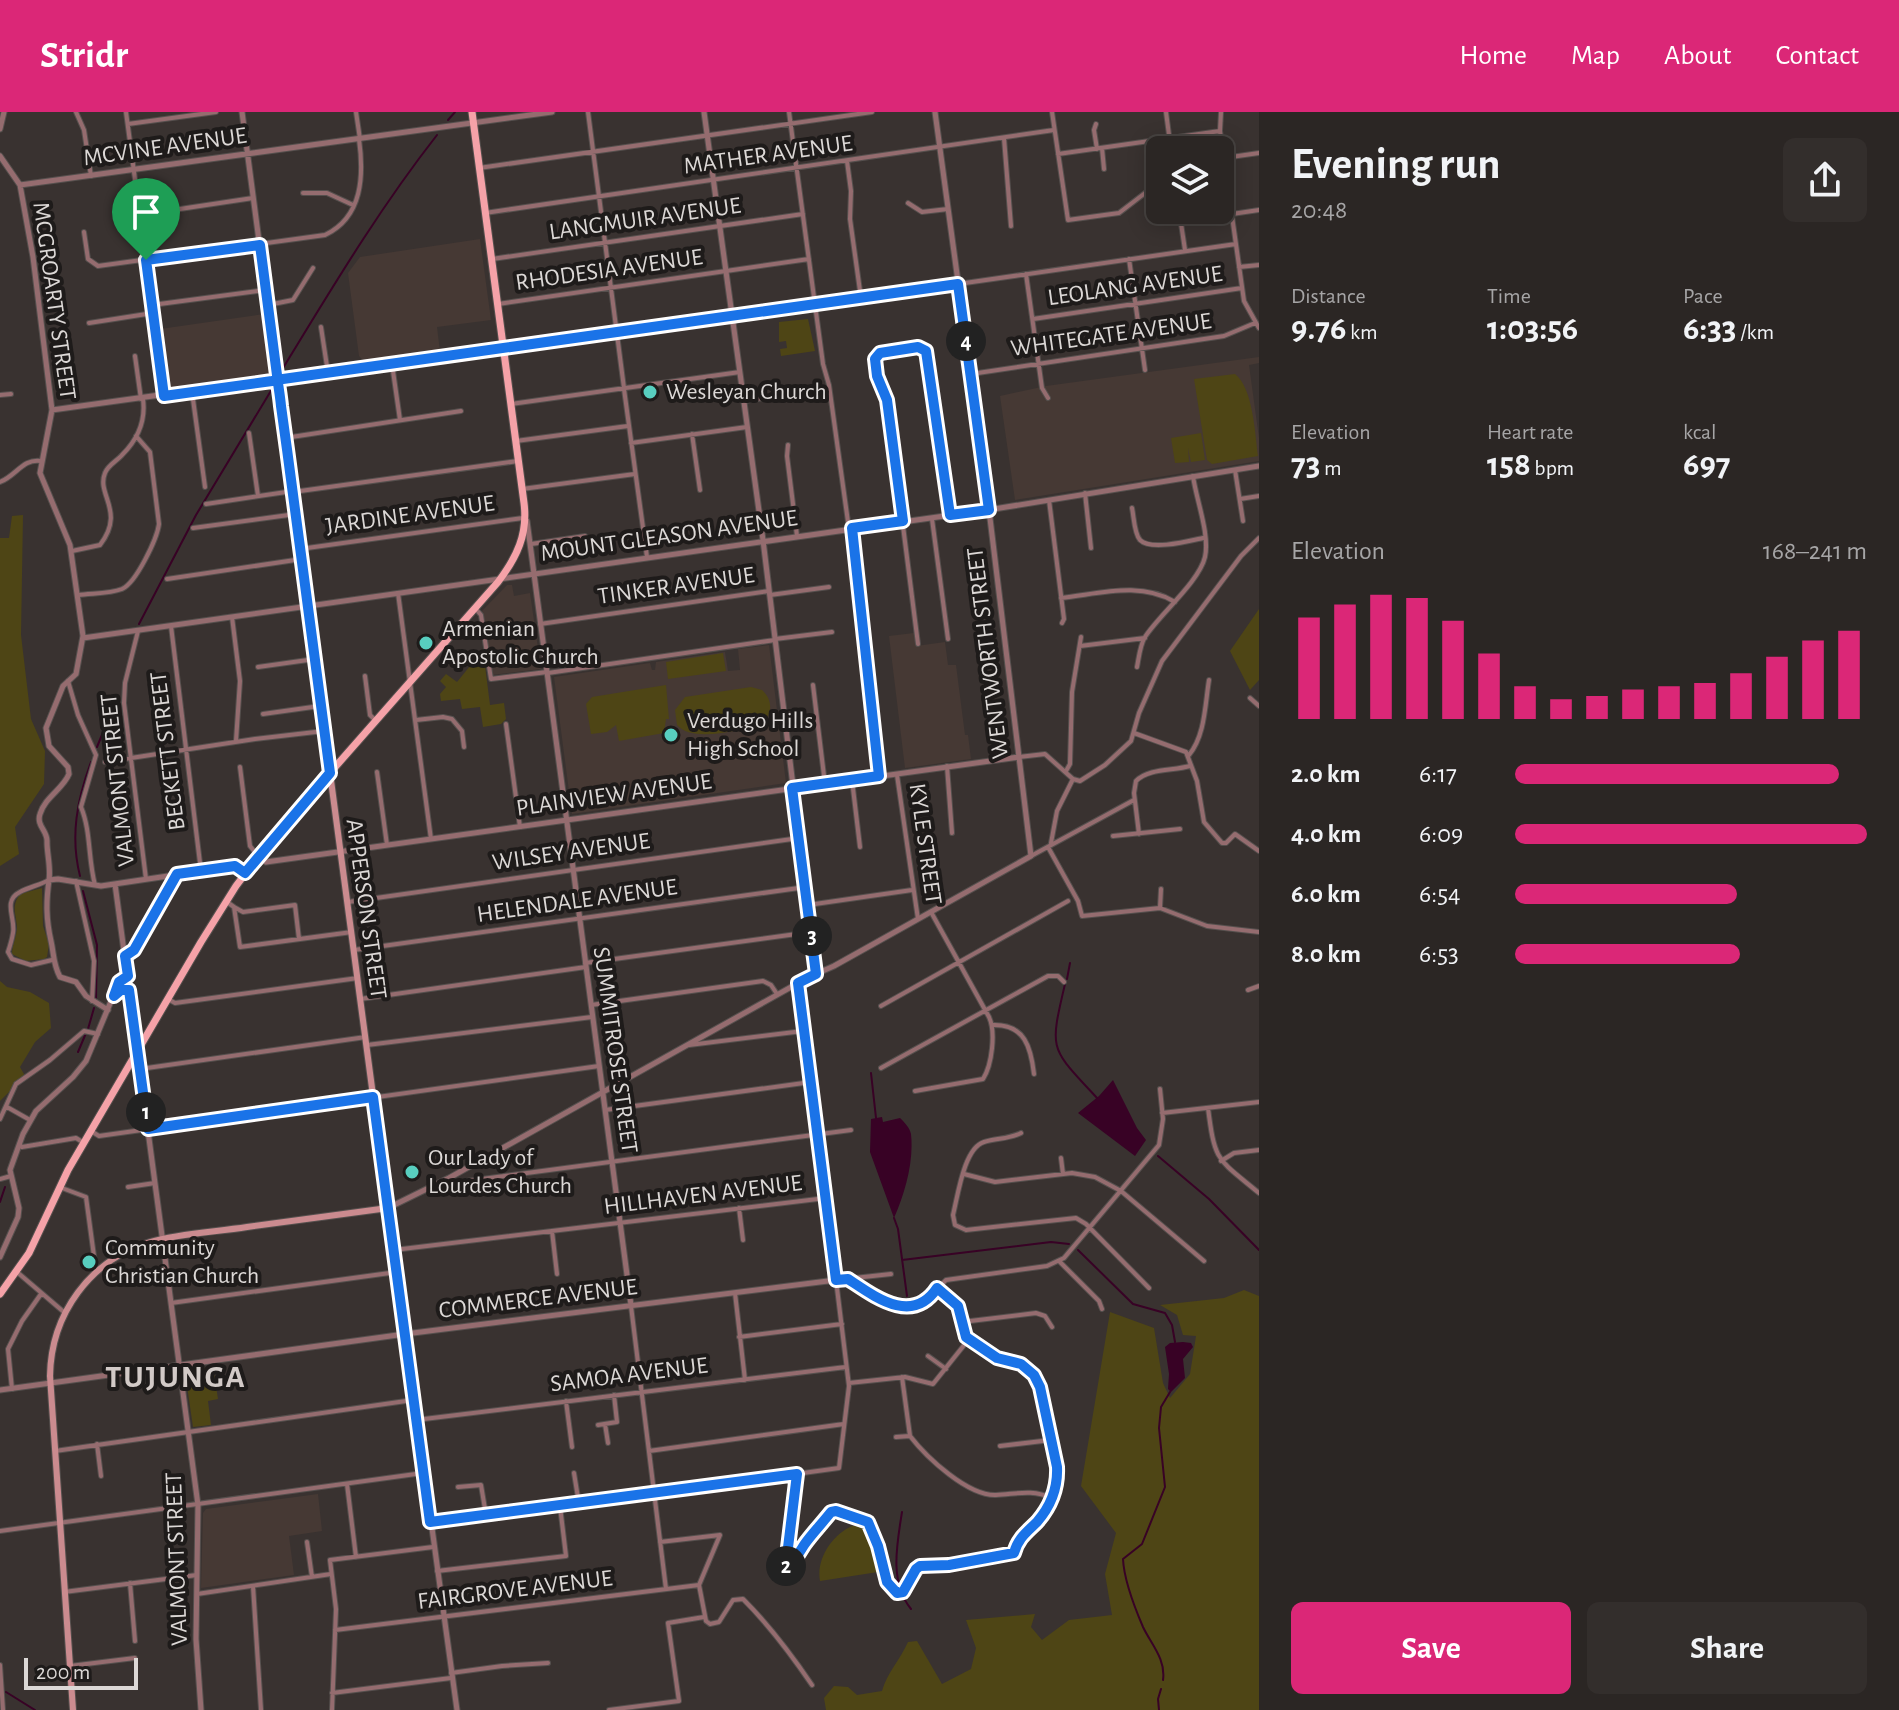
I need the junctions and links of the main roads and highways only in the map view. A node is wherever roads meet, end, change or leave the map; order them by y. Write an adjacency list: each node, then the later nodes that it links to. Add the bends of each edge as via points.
1 (472, 112): 2 (main road, via 526,517 520,546 501,578)
2 (330, 773): 3 (main road, via 226,900 84,1143 38,1237); 4 (main road, APPERSON STREET, via 388,1208 163,1239 124,1252 96,1271 76,1294 52,1351 50,1383)
3 (0, 1294)
4 (73, 1710)

